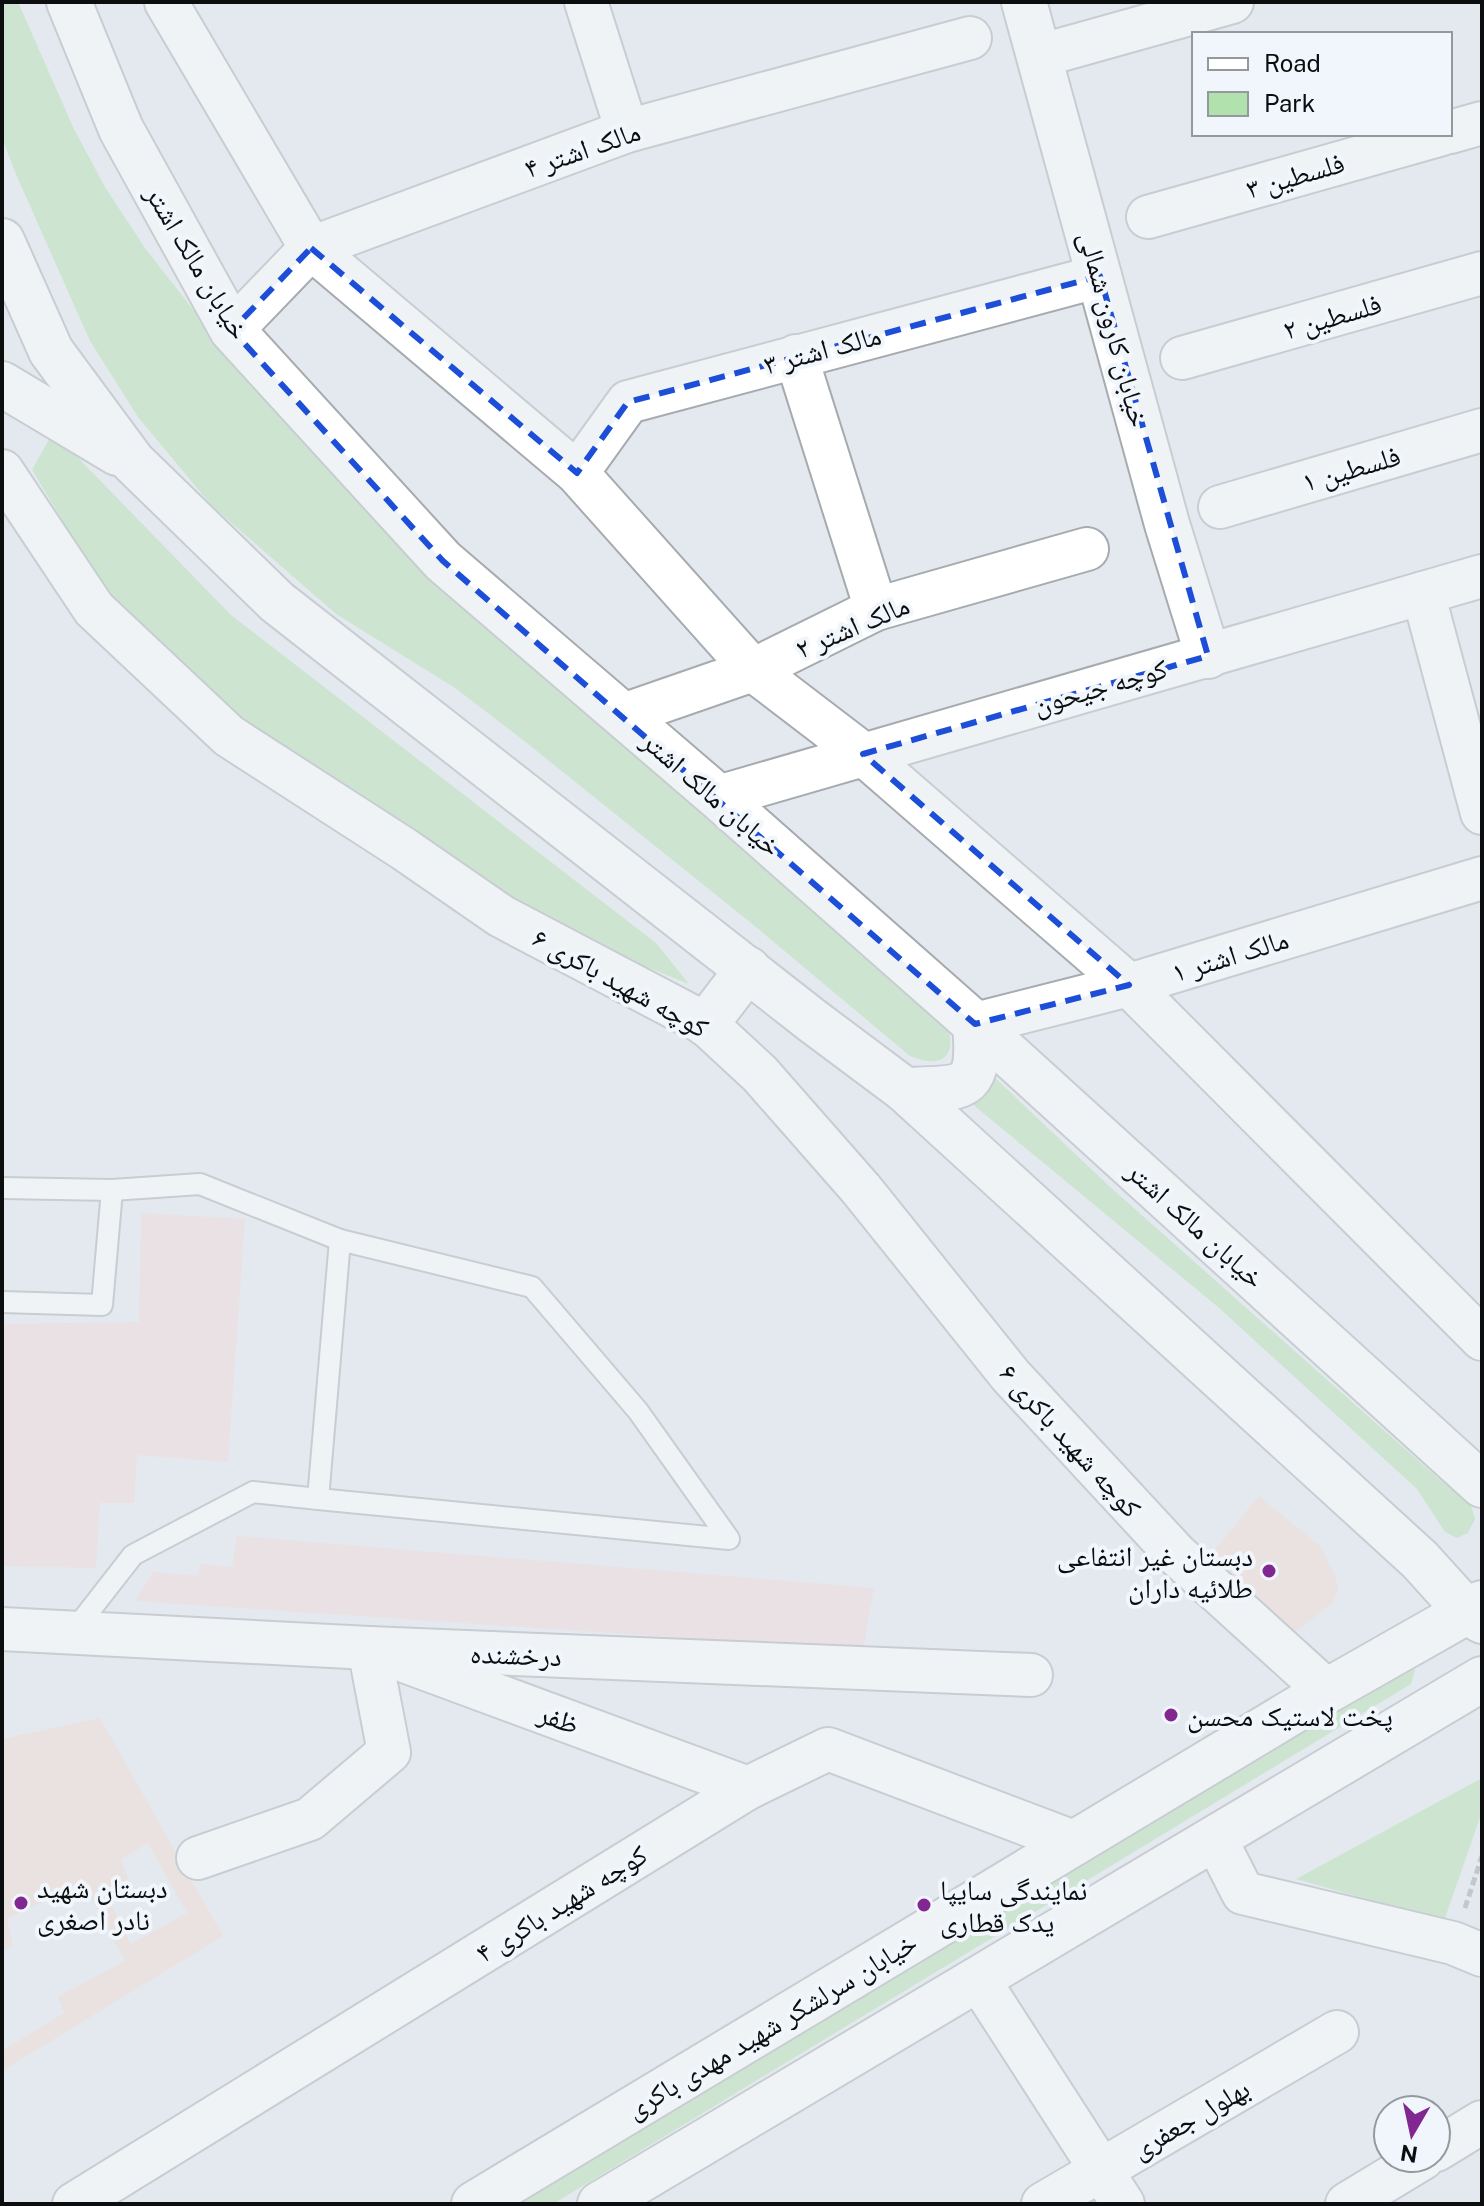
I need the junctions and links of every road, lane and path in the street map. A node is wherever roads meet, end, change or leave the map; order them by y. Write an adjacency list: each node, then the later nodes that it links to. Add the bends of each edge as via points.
1 (69, 2): 17 (main road, خیابان مالک اشتر, via 121,129)
2 (166, 2): 14 (street)
3 (586, 2): 9 (street)
4 (1024, 2): 7 (main road, خیابان کارون شمالی)
5 (1232, 2): 7 (street)
6 (970, 38): 9 (street, مالک اشتر ۴)
7 (1039, 56): 16 (main road, خیابان کارون شمالی)
8 (1482, 123): 10 (street)
9 (627, 131): 14 (street, مالک اشتر ۴)
10 (1452, 131)
11 (1435, 136): 12 (street, فلسطین ۳)
12 (1148, 217)
13 (2, 241): 22 (main road, via 51,351)
14 (311, 248): 17 (street, مالک اشتر ۴); 24 (street)
15 (1482, 273): 19 (street, فلسطین ۲)
16 (1100, 276): 18 (street, مالک اشتر ۳); 30 (main road, خیابان کارون شمالی)
17 (232, 330): 32 (main road, خیابان مالک اشتر, via 443,561)
18 (796, 356): 24 (street, مالک اشتر ۳, via 628,402); 29 (street)
19 (1182, 358)
20 (2, 384): 22 (main road)
21 (1482, 430): 25 (street, فلسطین ۱)
22 (133, 462): 37 (main road, via 277,602)
23 (2, 471): 39 (street, کوچه شهید باکری ۶, via 94,609 229,736 501,916)
24 (577, 473): 31 (street)
25 (1220, 507)
26 (1087, 549): 29 (street, مالک اشتر ۲)
27 (1482, 576): 28 (street, کوچه جیحون)
28 (1423, 593): 30 (street, کوچه جیحون); 35 (street)
29 (876, 609): 31 (street, مالک اشتر ۲)
30 (1208, 656): 33 (street, کوچه جیحون)
31 (753, 670): 32 (street, مالک اشتر ۲); 33 (street)
32 (623, 715): 34 (main road, خیابان مالک اشتر)
33 (863, 754): 34 (street, کوچه جیحون); 38 (street)
34 (718, 797): 40 (main road, خیابان مالک اشتر)
35 (1482, 813)
36 (1482, 878): 38 (street, مالک اشتر ۱)
37 (748, 969): 39 (main road); 41 (main road)
38 (1129, 985): 40 (street, مالک اشتر ۱); 46 (street)
39 (706, 1024): 55 (street, کوچه شهید باکری ۶, via 760,1074 861,1189 1011,1376 1155,1532)
40 (975, 1024): 41 (main road, via 978,1051 969,1079 942,1089); 47 (main road, خیابان مالک اشتر)
41 (905, 1090): 49 (main road)
42 (2, 1188): 43 (lane)
43 (112, 1190): 44 (lane, via 200,1184); 45 (lane, via 102,1305)
44 (340, 1240): 48 (lane); 48 (lane, via 532,1287 638,1411 729,1539)
45 (2, 1302)
46 (1482, 1339)
47 (1482, 1485)
48 (318, 1499): 51 (lane, via 253,1492 133,1555)
49 (1477, 1612): 55 (main road, خیابان سرلشکر شهید مهدی باکری)
50 (2, 1629): 51 (street, درخشنده)
51 (73, 1632): 52 (street, درخشنده)
52 (369, 1648): 53 (street, درخشنده); 56 (street, ظفر); 60 (street, via 389,1752 310,1819)
53 (1031, 1675)
54 (1482, 1679): 57 (main road)
55 (1327, 1691): 58 (main road, خیابان سرلشکر شهید مهدی باکری)
56 (748, 1788): 58 (street, کوچه شهید باکری ۴, via 828,1749); 68 (street, کوچه شهید باکری ۴)
57 (1215, 1838): 61 (street, via 1243,1893); 62 (main road)
58 (1076, 1843): 69 (main road, خیابان سرلشکر شهید مهدی باکری)
59 (1482, 1856): 61 (path)
60 (198, 1858)
61 (1467, 1949)
62 (978, 1979): 67 (street); 70 (main road)
63 (1337, 2032): 67 (street, بهلول جعفری)
64 (1482, 2122): 65 (street)
65 (1452, 2140)
66 (1397, 2174): 72 (street)
67 (1113, 2187): 71 (street, بهلول جعفری)
68 (74, 2204)
69 (474, 2204)
70 (600, 2204)
71 (1043, 2204)
72 (1347, 2204)

